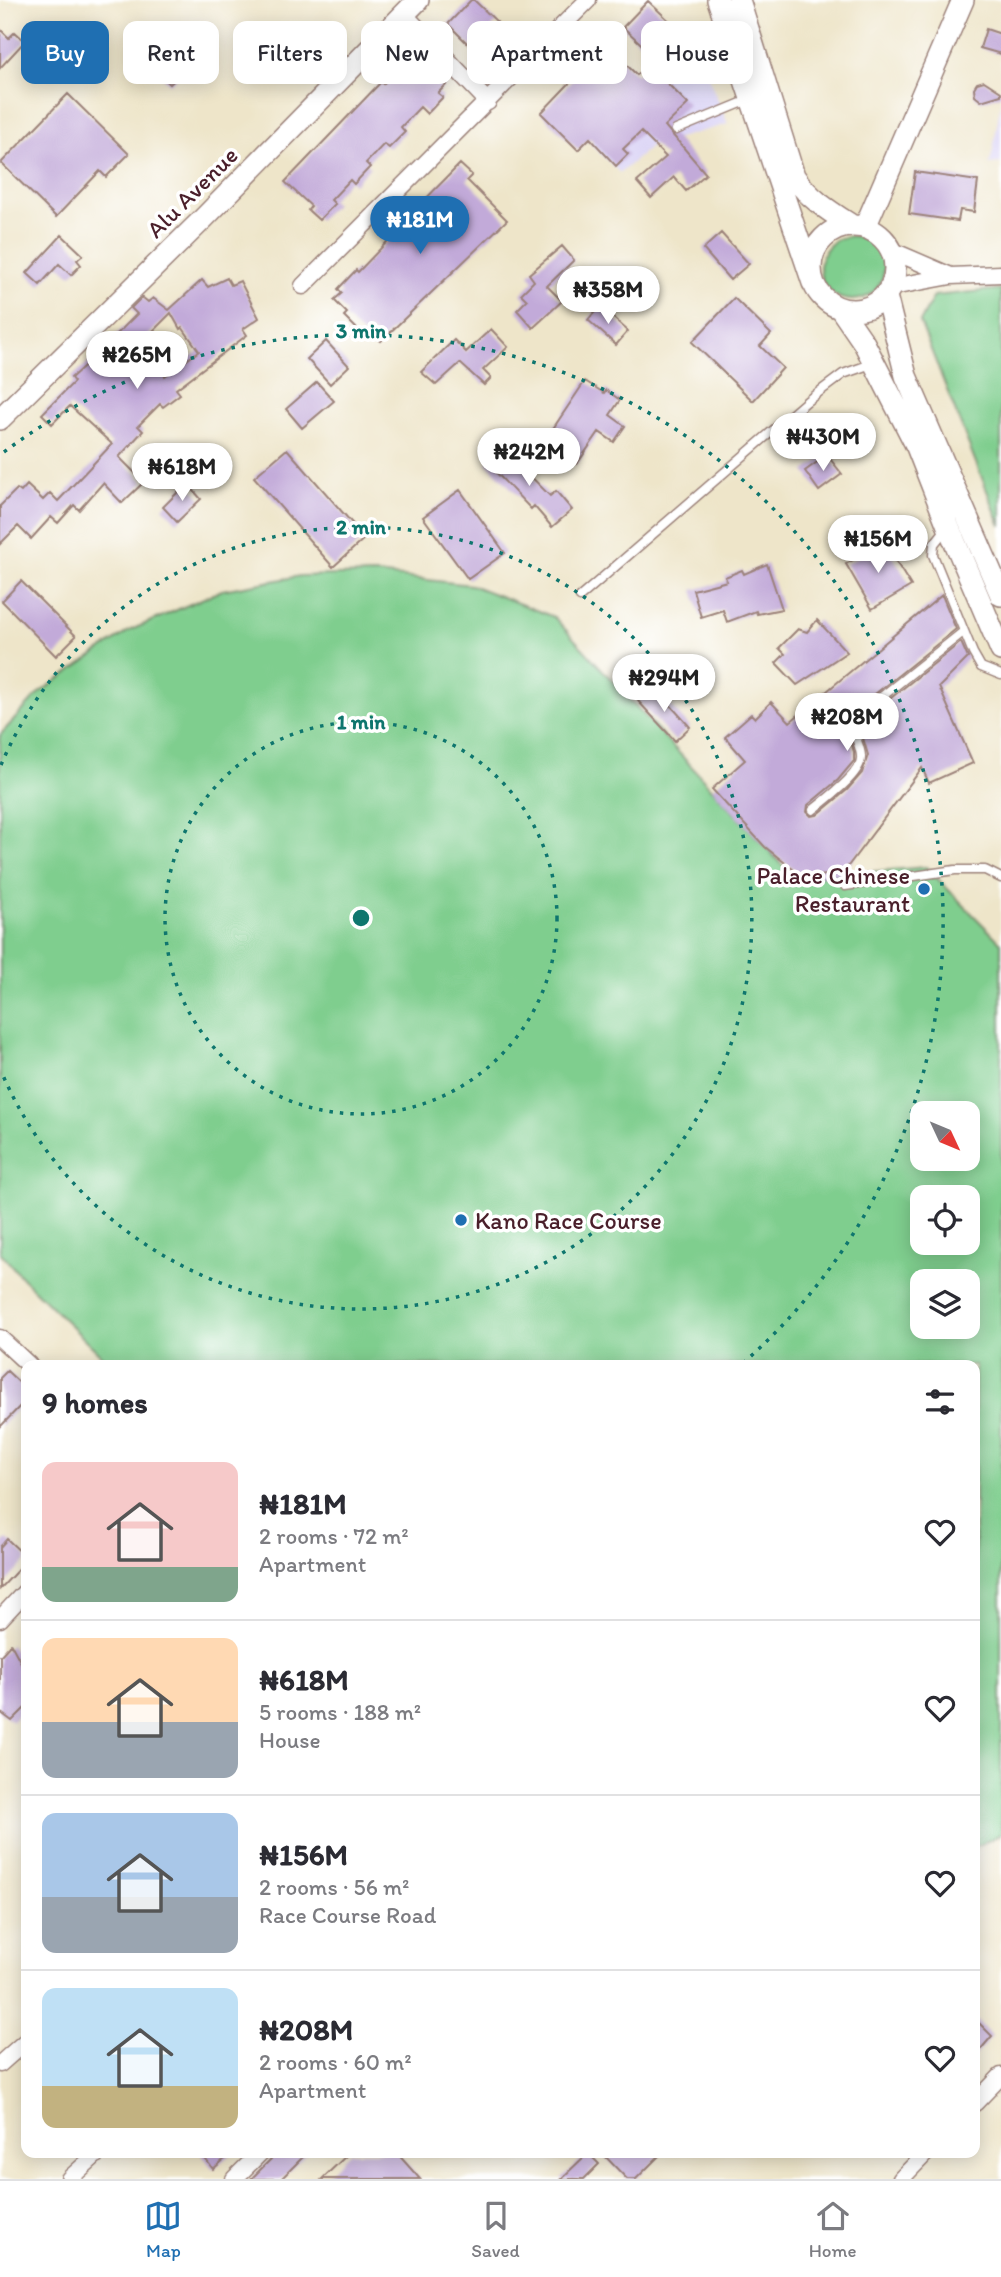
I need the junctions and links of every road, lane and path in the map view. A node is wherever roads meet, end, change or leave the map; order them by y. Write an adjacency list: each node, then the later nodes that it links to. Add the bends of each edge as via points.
1 (588, 0): 7 (street)
2 (718, 0): 6 (street)
3 (739, 0): 9 (street, via 794,176 814,200)
4 (963, 0): 9 (street)
5 (411, 7): 7 (street); 18 (street, Alu Avenue)
6 (751, 99): 8 (lane); 13 (street)
7 (488, 102): 14 (street)
8 (676, 130)
9 (858, 226): 10 (street, via 884,239); 13 (street, via 835,229 822,238 810,267)
10 (893, 251): 12 (street); 15 (street, via 895,270)
11 (1001, 274): 12 (street)
12 (951, 276): 15 (street)
13 (813, 283): 16 (street, via 819,294)
14 (303, 286)
15 (889, 291): 16 (street, via 869,307); 20 (street, via 906,376)
16 (840, 308): 17 (street)
17 (874, 363): 19 (street, via 918,447); 21 (lane, via 843,374 807,401)
18 (0, 419)
19 (948, 526): 22 (lane, via 934,544 933,555); 23 (street)
20 (1001, 595)
21 (580, 597)
22 (963, 632): 24 (lane, via 981,667); 25 (lane, via 855,718 854,737 862,757 858,770)
23 (1001, 650)
24 (1001, 675)
25 (813, 810)
26 (1001, 878): 27 (lane, via 985,870 955,870)
27 (845, 886)
28 (0, 1338): 29 (street)
29 (24, 1360)
30 (21, 1596): 31 (street)
31 (0, 1619)
32 (21, 2045): 33 (street)
33 (0, 2064)
34 (1001, 2076): 35 (street)
35 (980, 2098)
36 (92, 2158): 39 (street)
37 (255, 2158): 40 (street)
38 (921, 2158): 41 (street)
39 (69, 2179)
40 (234, 2179)
41 (901, 2179)

